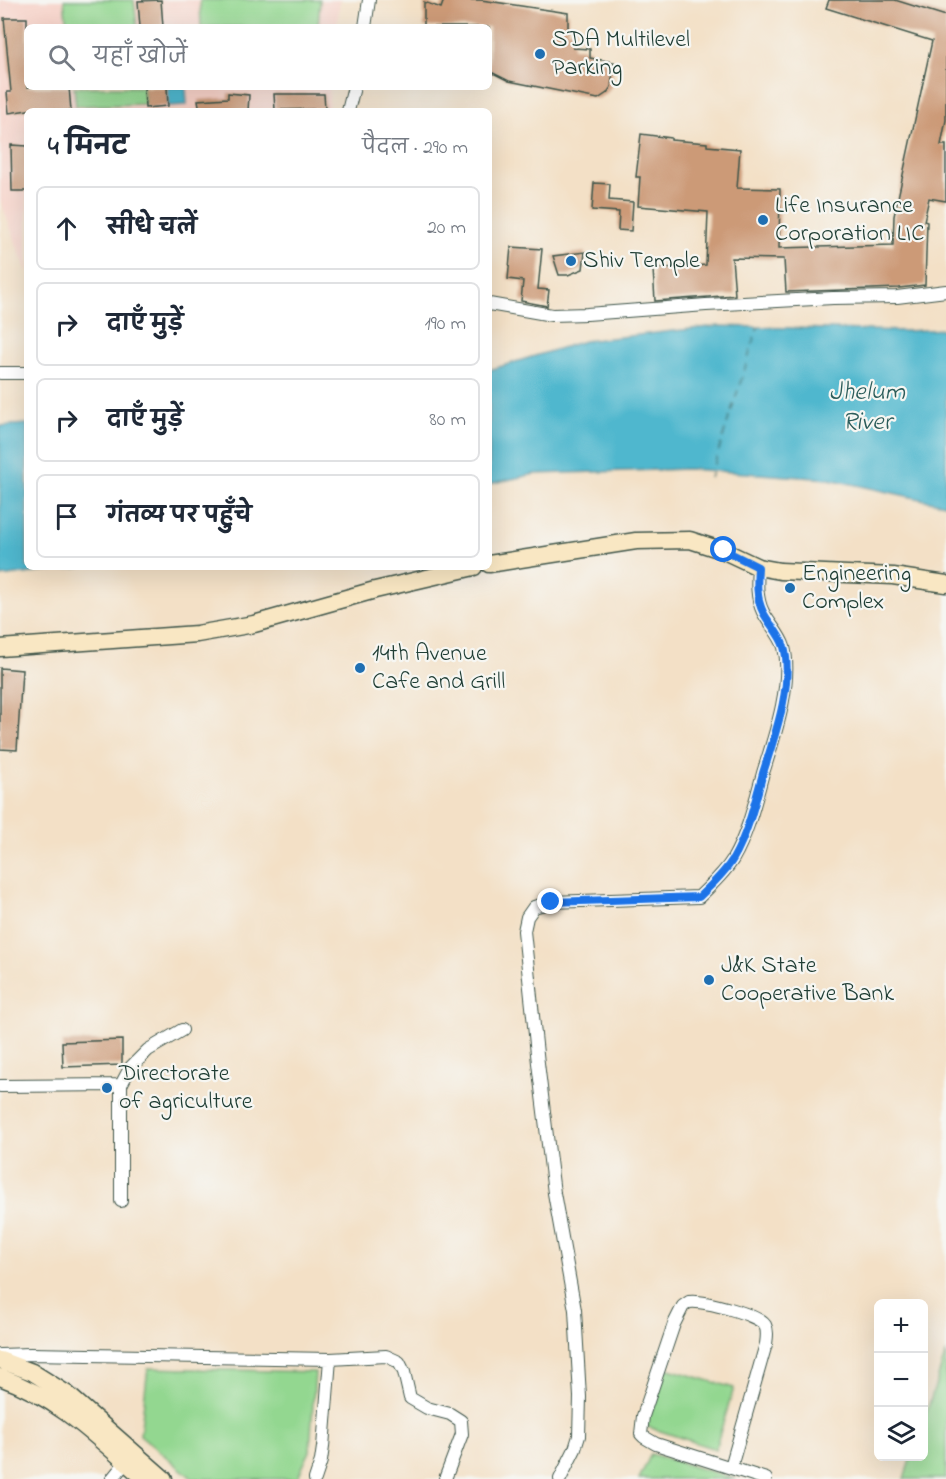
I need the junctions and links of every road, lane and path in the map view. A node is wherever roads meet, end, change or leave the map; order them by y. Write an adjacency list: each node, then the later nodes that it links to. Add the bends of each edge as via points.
1 (369, 0): 2 (street)
2 (365, 24)
3 (353, 90): 4 (street)
4 (349, 108)
5 (946, 291): 6 (street, via 587,314 552,315)
6 (492, 305)
7 (0, 373): 8 (street)
8 (24, 373)
9 (492, 564): 10 (main road, via 636,541 690,540 724,550)
10 (758, 567): 12 (main road, via 893,576); 29 (street, via 759,600 784,646 787,664 781,710 751,817 732,860 699,897 551,902 534,907 527,917 524,931 538,1063 554,1193 575,1310 579,1436)
11 (461, 570): 13 (main road, via 254,624 197,634)
12 (946, 584)
13 (0, 648)
14 (182, 1030): 15 (street, via 148,1050 130,1068)
15 (121, 1085): 16 (street); 17 (street)
16 (0, 1086)
17 (121, 1201)
18 (0, 1355): 19 (street)
19 (330, 1359): 27 (street, via 323,1447); 28 (street, via 395,1359 404,1372 410,1398 460,1421 462,1434)
20 (0, 1360): 22 (main road, via 32,1372 67,1394)
21 (0, 1377): 22 (main road, via 43,1396)
22 (130, 1457): 24 (street); 25 (main road); 26 (main road)
23 (731, 1467): 23 (street, via 768,1332 755,1317 703,1302 688,1302 674,1324 643,1416 641,1434 656,1444); 30 (street)
24 (112, 1479)
25 (145, 1479)
26 (165, 1479)
27 (315, 1479)
28 (445, 1479)
29 (560, 1479)
30 (766, 1479)

